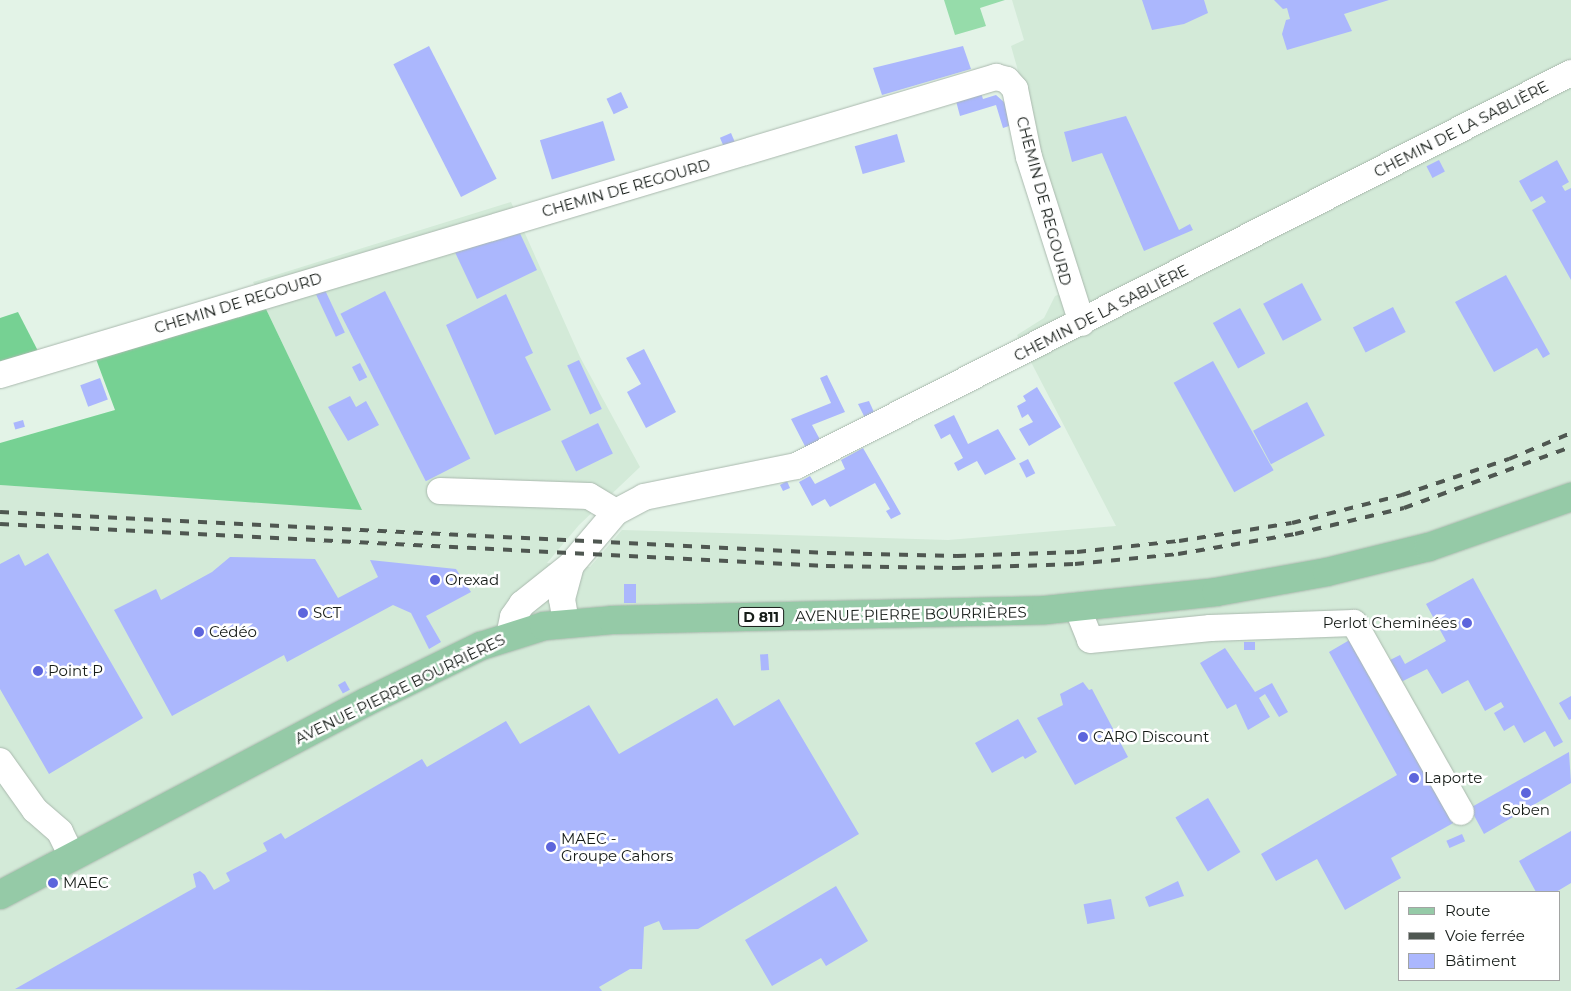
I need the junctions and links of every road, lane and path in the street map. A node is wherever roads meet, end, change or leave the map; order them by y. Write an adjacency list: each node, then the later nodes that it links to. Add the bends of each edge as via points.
1 (1571, 73): 2 (street, CHEMIN DE LA SABLIÈRE)
2 (1082, 323): 3 (street, CHEMIN DE REGOURD, via 1029,157 1015,89 1007,80 996,77); 6 (street, CHEMIN DE LA SABLIÈRE, via 796,466 644,497)
3 (0, 375)
4 (440, 491): 6 (street, via 589,496)
5 (1571, 497): 8 (main road, AVENUE PIERRE BOURRIÈRES / D 811, via 1429,547 1327,572 1216,592)
6 (616, 512): 7 (street, CHEMIN DE LA SABLIÈRE)
7 (570, 565): 9 (street, CHEMIN DE LA SABLIÈRE, via 562,599); 10 (street, CHEMIN DE LA SABLIÈRE, via 522,604 513,616)
8 (1077, 607): 9 (main road, AVENUE PIERRE BOURRIÈRES / D 811); 12 (street, via 1090,640 1210,628 1354,623)
9 (566, 622): 10 (main road, AVENUE PIERRE BOURRIÈRES / D 811)
10 (509, 636): 13 (main road, AVENUE PIERRE BOURRIÈRES / D 811, via 366,702)
11 (0, 761): 13 (street, via 35,810 60,832)
12 (1461, 812)
13 (72, 857): 14 (main road, AVENUE PIERRE BOURRIÈRES / D 811)
14 (0, 895)

